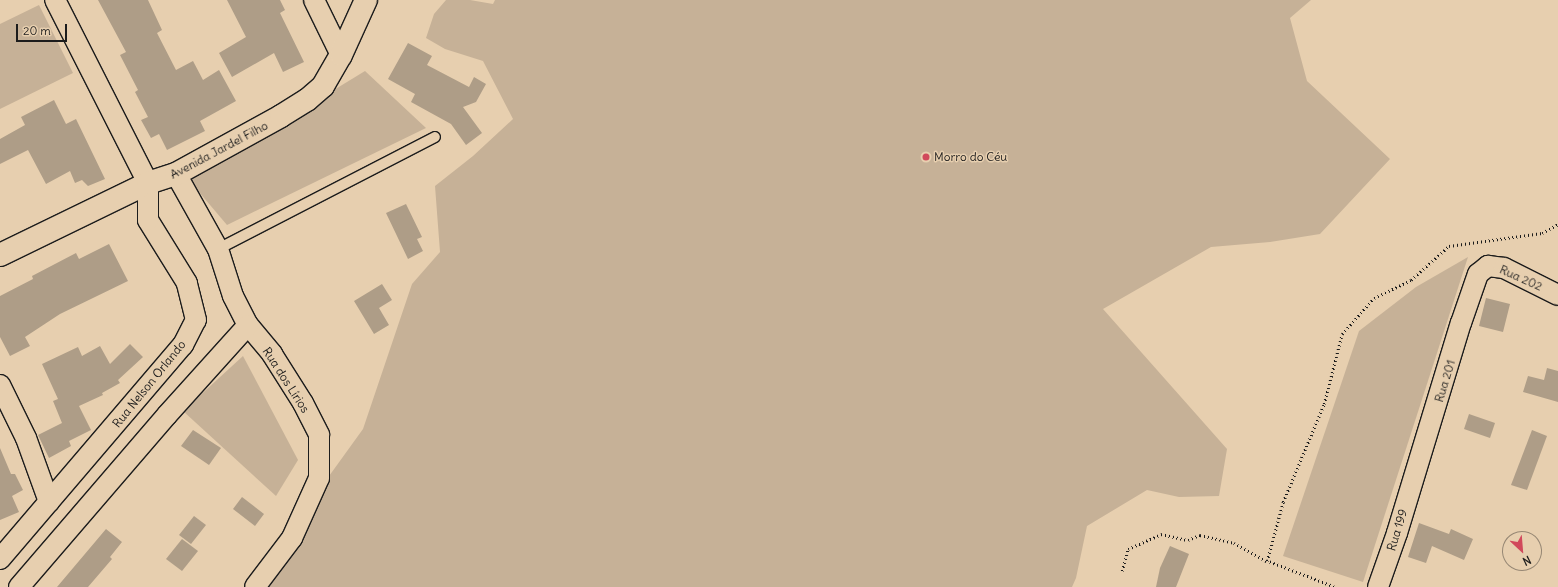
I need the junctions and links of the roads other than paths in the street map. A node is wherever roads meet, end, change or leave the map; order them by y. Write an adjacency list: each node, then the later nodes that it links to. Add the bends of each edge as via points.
1 (55, 0): 7 (street)
2 (314, 0): 4 (street)
3 (366, 0): 4 (main road, Avenida Jardel Filho)
4 (341, 55): 6 (main road, Avenida Jardel Filho, via 323,86 307,100)
5 (435, 137): 8 (lane)
6 (176, 174): 7 (main road, Avenida Jardel Filho); 8 (street, Rua dos Lírios)
7 (148, 183): 9 (main road, Avenida Jardel Filho); 15 (street, Rua Nelson Orlando, via 148,220 187,283 196,320 182,345)
8 (218, 249): 12 (street, Rua dos Lírios, via 233,296)
9 (0, 255)
10 (1473, 289): 11 (street, Rua 202, via 1478,274 1488,266 1504,268); 14 (street, Rua 201)
11 (1558, 295)
12 (248, 325): 17 (street); 18 (street, Rua dos Lírios, via 272,354 303,403 319,435 319,478 292,538)
13 (0, 384): 15 (street, via 26,438)
14 (1414, 472): 19 (street, Rua 199)
15 (49, 502): 16 (street, Rua Nelson Orlando)
16 (0, 558)
17 (19, 587)
18 (255, 587)
19 (1378, 587)

